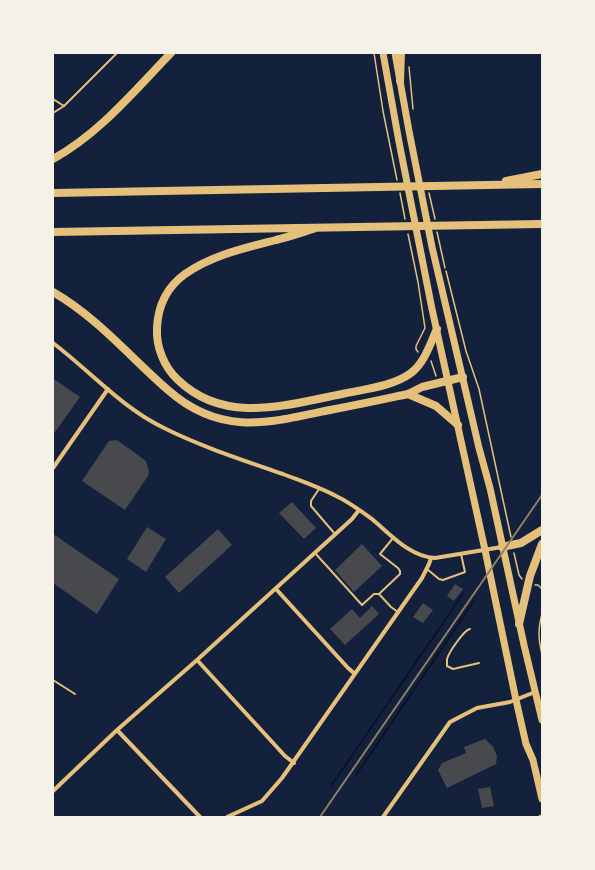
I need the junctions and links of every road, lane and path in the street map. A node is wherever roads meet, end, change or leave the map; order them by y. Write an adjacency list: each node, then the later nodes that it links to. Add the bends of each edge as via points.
1 (116, 53): 10 (lane)
2 (171, 53): 13 (highway, via 101,125)
3 (374, 53): 15 (path)
4 (383, 53): 27 (main road)
5 (395, 53): 8 (main road)
6 (401, 53): 8 (highway)
7 (408, 64): 11 (path)
8 (400, 81): 31 (main road, via 432,247)
9 (53, 99): 10 (lane)
10 (64, 106): 12 (lane)
11 (413, 111)
12 (53, 113)
13 (53, 159)
14 (542, 174): 17 (highway)
15 (398, 182)
16 (542, 184): 17 (highway)
17 (479, 186): 20 (highway)
18 (428, 189): 42 (path)
19 (399, 190): 22 (path)
20 (53, 193)
21 (542, 224): 23 (highway)
22 (407, 226)
23 (316, 228): 24 (highway); 27 (highway, via 217,258 186,273 172,286 161,306 157,336 165,363 181,382 202,397 239,408 268,408 312,400 387,384 407,376 422,361)
24 (53, 232)
25 (408, 233): 29 (path, via 425,328 416,348)
26 (53, 292): 35 (highway, via 105,330 174,395 215,417 241,422 270,422)
27 (437, 329): 33 (main road)
28 (53, 343): 34 (street)
29 (422, 354)
30 (429, 358): 32 (path)
31 (463, 377): 33 (highway); 45 (main road)
32 (436, 378)
33 (448, 381): 35 (highway, via 422,387); 36 (main road)
34 (108, 389): 37 (street); 38 (street, via 139,414 164,428)
35 (408, 394): 36 (highway, via 436,406)
36 (458, 425): 46 (main road)
37 (53, 468)
38 (320, 488): 39 (street); 41 (lane, via 311,501 311,506)
39 (359, 510): 41 (street); 43 (street)
40 (542, 530): 45 (highway, via 523,542)
41 (335, 534): 48 (street)
42 (510, 535)
43 (394, 537): 50 (street, via 413,552); 56 (lane, via 380,554 398,568 400,573)
44 (542, 544): 59 (highway, via 530,576)
45 (502, 547): 46 (street); 59 (main road)
46 (485, 550): 49 (street); 68 (main road)
47 (514, 550): 52 (path, via 519,575)
48 (315, 553): 54 (street); 56 (lane, via 362,604 374,594)
49 (461, 554): 50 (street); 51 (lane, via 465,572 443,580)
50 (431, 558): 51 (street)
51 (427, 570): 57 (street)
52 (524, 580)
53 (533, 584): 55 (path)
54 (276, 589): 62 (street); 64 (street)
55 (542, 589)
56 (379, 594): 57 (lane)
57 (398, 612): 64 (street)
58 (542, 614): 61 (path, via 538,627)
59 (519, 624): 66 (main road)
60 (470, 629): 63 (lane, via 464,632 452,650 447,666 453,669)
61 (542, 654)
62 (197, 660): 70 (street); 71 (street)
63 (479, 663)
64 (355, 674): 71 (street)
65 (53, 680): 67 (lane)
66 (535, 692): 68 (street); 69 (main road)
67 (74, 694)
68 (516, 700): 73 (main road); 76 (street, via 477,708 450,722)
69 (542, 720)
70 (117, 730): 72 (street); 74 (street)
71 (294, 763): 75 (street, via 262,801)
72 (53, 791)
73 (542, 799)
74 (200, 817)
75 (227, 817)
76 (383, 817)

